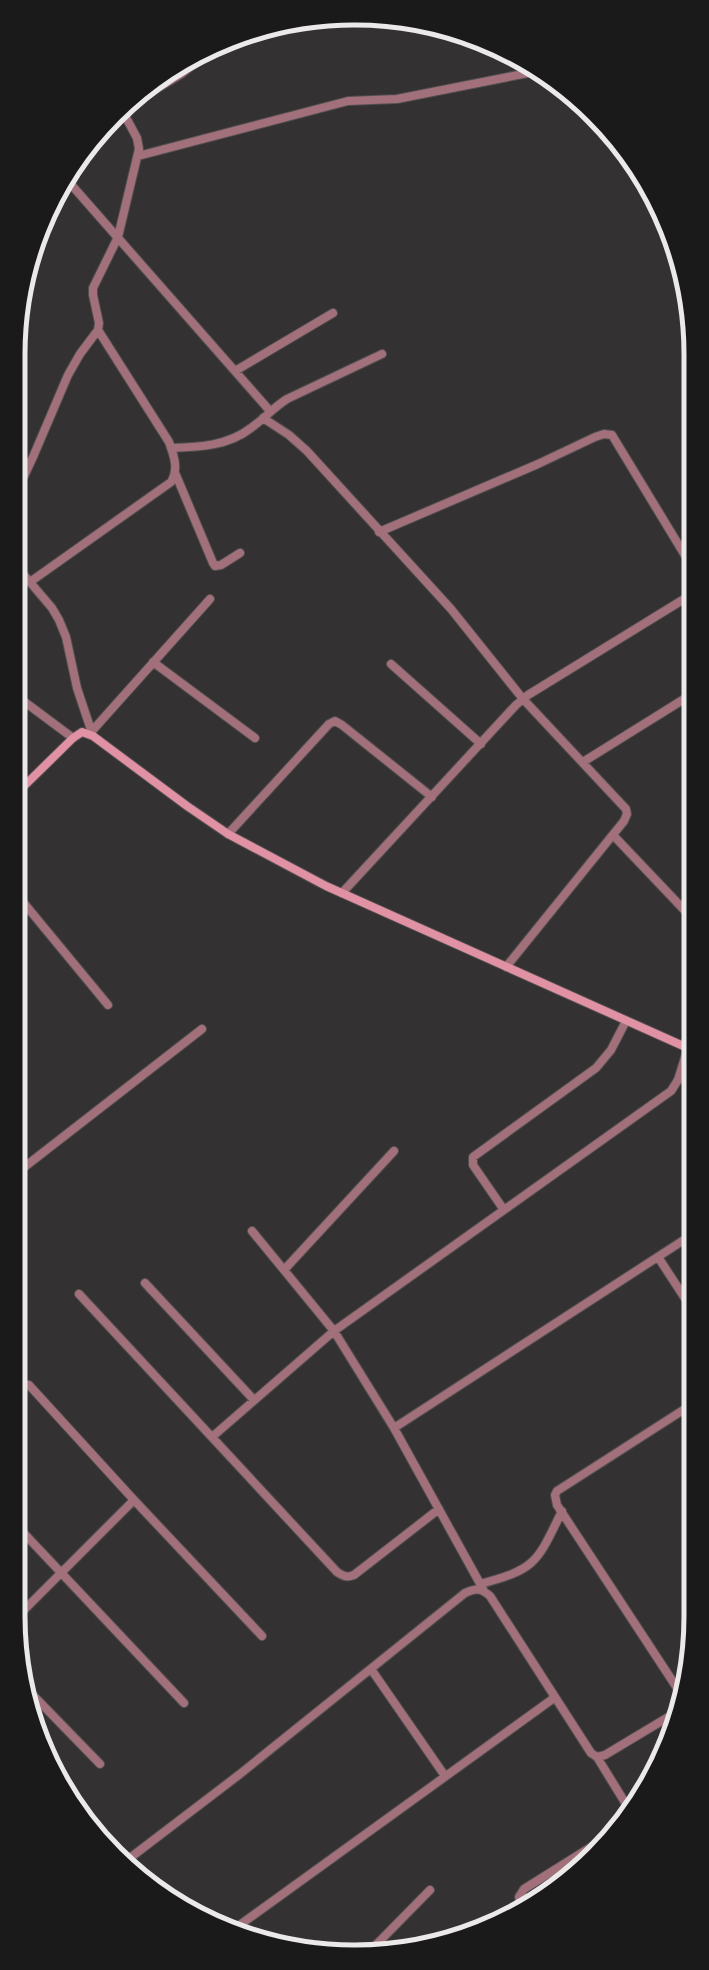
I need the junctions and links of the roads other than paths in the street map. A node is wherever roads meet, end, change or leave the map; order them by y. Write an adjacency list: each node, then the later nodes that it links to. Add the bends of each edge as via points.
1 (526, 74): 3 (street, via 396,99 348,101)
2 (126, 118): 3 (street, via 137,138)
3 (138, 156): 5 (street)
4 (72, 185): 5 (street)
5 (118, 237): 7 (street, via 93,288 100,323); 9 (street)
6 (333, 313): 9 (street)
7 (98, 330): 12 (street); 13 (street, via 68,375)
8 (382, 354): 10 (street, via 302,391)
9 (235, 371): 10 (street)
10 (270, 411): 11 (street)
11 (264, 418): 12 (street, via 250,430 226,442); 15 (street, via 302,446)
12 (171, 448): 14 (street)
13 (25, 475)
14 (176, 475): 16 (street, via 215,566 221,566); 19 (street, via 172,482)
15 (379, 532): 17 (street, via 604,434 612,435); 24 (street, via 455,615)
16 (240, 553)
17 (684, 554)
18 (25, 576): 19 (street)
19 (30, 582): 27 (street, via 52,608 66,637 77,688)
20 (210, 599): 22 (street)
21 (684, 599): 24 (street, via 549,680)
22 (153, 662): 27 (street); 29 (street)
23 (391, 664): 30 (street)
24 (523, 699): 30 (street); 31 (street)
25 (684, 699): 31 (street)
26 (25, 702): 28 (street)
27 (92, 733): 28 (street, via 82,732); 34 (street, via 186,806)
28 (73, 738): 32 (street)
29 (255, 738)
30 (481, 744): 33 (street)
31 (583, 762): 35 (street, via 626,809 624,821)
32 (25, 785)
33 (432, 797): 34 (street, via 335,721 329,724); 36 (street)
34 (228, 834): 36 (street)
35 (613, 835): 38 (street); 39 (street)
36 (342, 893): 39 (street)
37 (25, 904): 40 (street)
38 (684, 910)
39 (506, 967): 41 (street)
40 (108, 1005)
41 (626, 1021): 43 (street); 47 (street, via 611,1050 596,1068 473,1157 473,1165)
42 (202, 1029): 46 (street)
43 (684, 1046)
44 (684, 1063): 47 (street, via 671,1091)
45 (394, 1151): 51 (street)
46 (25, 1167)
47 (504, 1210): 55 (street)
48 (252, 1230): 51 (street)
49 (684, 1240): 50 (street)
50 (658, 1257): 54 (street); 59 (street)
51 (284, 1270): 55 (street)
52 (145, 1283): 57 (street)
53 (78, 1294): 60 (street)
54 (684, 1297)
55 (334, 1331): 57 (street); 59 (street)
56 (29, 1385): 61 (street)
57 (254, 1400): 60 (street)
58 (684, 1409): 63 (street, via 558,1491 555,1500)
59 (394, 1428): 62 (street)
60 (212, 1437): 62 (street, via 343,1576 354,1575)
61 (134, 1500): 65 (street); 68 (street)
62 (439, 1509): 66 (street)
63 (562, 1512): 66 (street, via 536,1559 523,1570); 70 (street)
64 (25, 1534): 65 (street)
65 (61, 1573): 67 (street); 73 (street)
66 (481, 1586): 69 (street, via 465,1593); 72 (street, via 490,1596)
67 (25, 1609)
68 (262, 1636)
69 (371, 1669): 77 (street); 80 (street, via 240,1774)
70 (676, 1687)
71 (35, 1697): 76 (street)
72 (554, 1698): 75 (street, via 586,1747); 77 (street)
73 (184, 1703)
74 (668, 1717): 75 (street, via 624,1745)
75 (597, 1757): 78 (street)
76 (100, 1764)
77 (445, 1776): 83 (street)
78 (625, 1803)
79 (583, 1852): 82 (street, via 524,1889)
80 (131, 1857)
81 (430, 1890): 84 (street)
82 (520, 1900)
83 (240, 1925)
84 (377, 1944)

